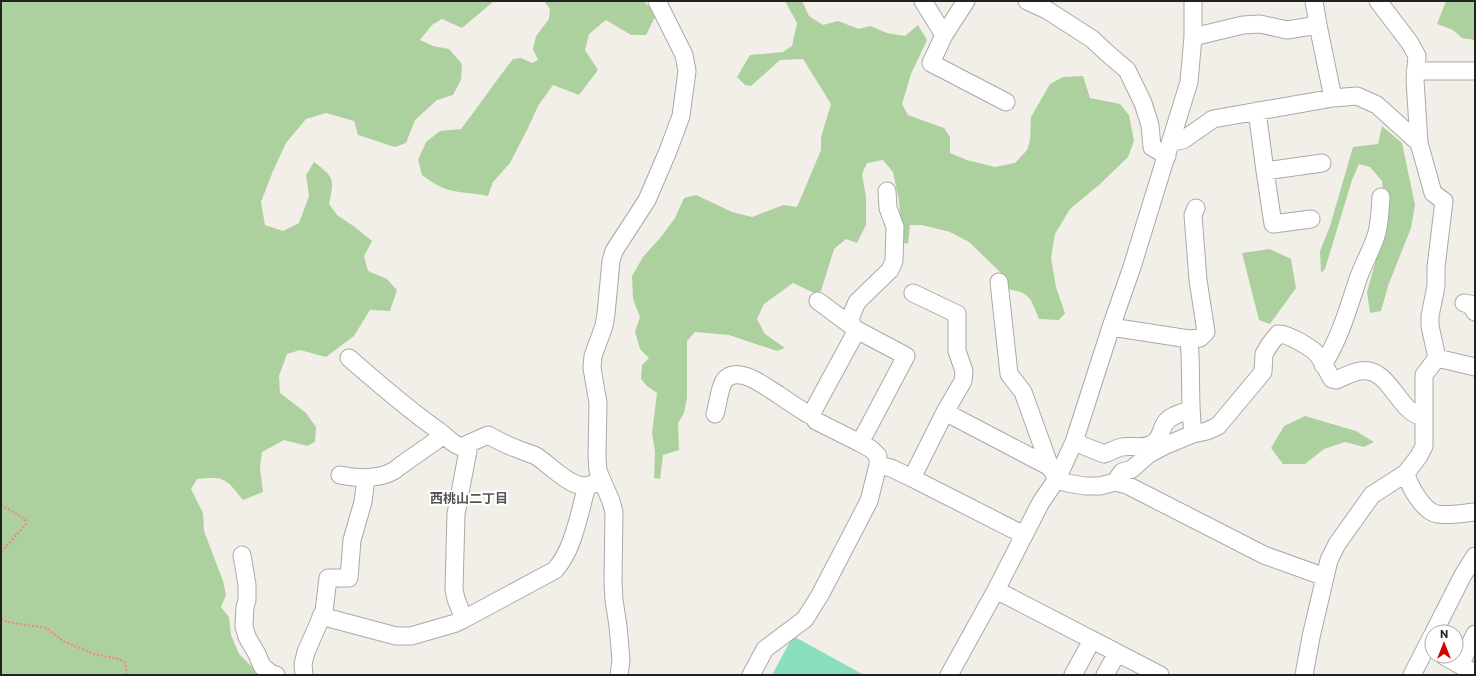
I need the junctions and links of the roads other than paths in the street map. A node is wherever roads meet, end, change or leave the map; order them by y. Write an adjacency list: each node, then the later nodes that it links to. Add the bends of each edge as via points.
1 (657, 1): 50 (street, via 684,55 687,71 685,91 681,116 647,200 614,251 611,261 604,326 593,356 592,368 598,403 598,471)
2 (923, 1): 10 (street)
3 (966, 1): 10 (street)
4 (1027, 1): 8 (street)
5 (1193, 1): 11 (street)
6 (1314, 1): 9 (street)
7 (1378, 1): 12 (street, via 1410,43 1417,61)
8 (1045, 6): 18 (street, via 1092,39 1127,70 1143,103 1150,125 1152,146)
9 (1318, 25): 11 (street, via 1286,30 1260,24 1244,24); 14 (street)
10 (944, 35): 15 (street, via 931,63)
11 (1193, 37): 18 (street, via 1189,82)
12 (1415, 71): 13 (street); 17 (street)
13 (1475, 72)
14 (1333, 98): 16 (street); 17 (street, via 1358,96 1377,104)
15 (1006, 102)
16 (1257, 111): 18 (street, via 1213,119); 20 (street)
17 (1419, 143): 32 (street, via 1433,193 1444,201 1436,286 1430,316)
18 (1169, 149): 28 (street)
19 (1322, 163): 20 (street)
20 (1265, 171): 24 (street, via 1273,224)
21 (888, 191): 29 (street, via 888,208 895,227 894,262 890,270 857,302 851,316)
22 (1381, 197): 33 (street, via 1376,235 1342,328)
23 (1196, 208): 30 (street, via 1193,215 1198,280 1206,332 1200,338)
24 (1311, 219)
25 (998, 282): 45 (street, via 1009,374 1023,392)
26 (913, 293): 36 (street, via 957,314 957,350 964,372 963,381)
27 (818, 302): 29 (street)
28 (1111, 327): 30 (street); 42 (street)
29 (854, 328): 38 (street, via 813,411); 43 (street, via 906,356)
30 (1189, 339): 35 (street)
31 (349, 358): 41 (street, via 416,415)
32 (1437, 358): 34 (street); 39 (street, via 1424,375)
33 (1323, 365): 39 (street, via 1332,379 1336,380 1358,371 1373,372 1382,378 1411,410); 40 (street, via 1317,353 1287,335 1278,334 1264,354 1263,372 1228,416 1218,426)
34 (1475, 367)
35 (1190, 410): 40 (street); 42 (street, via 1174,415 1164,424 1156,442 1147,446 1120,447 1104,454)
36 (945, 412): 45 (street); 49 (street)
37 (715, 414): 38 (street, via 725,380 739,376 760,382)
38 (813, 416): 43 (street, via 816,421)
39 (1423, 417): 46 (street, via 1424,446)
40 (1193, 434): 51 (street, via 1149,454 1132,469 1122,472)
41 (456, 441): 48 (street, via 400,466 394,472); 50 (street, via 488,435 536,456 560,476 579,485); 59 (street, via 462,486 456,514 454,589)
42 (1074, 442): 45 (street)
43 (860, 443): 44 (street, via 878,456)
44 (878, 465): 49 (street); 71 (street, via 869,501 820,595 805,619 765,649)
45 (1053, 473): 51 (street, via 1067,483 1085,486 1100,486); 53 (street)
46 (1406, 473): 52 (street, via 1418,499 1437,514); 56 (street, via 1372,495 1337,544 1329,560)
47 (340, 475): 48 (street)
48 (366, 478): 58 (street, via 363,502 352,540 349,578 328,578 324,611)
49 (912, 478): 53 (street)
50 (594, 482): 59 (street, via 568,552 559,566); 70 (street, via 614,512 613,582 621,660)
51 (1114, 482): 56 (street, via 1128,485 1264,555)
52 (1475, 512)
53 (1024, 535): 57 (street)
54 (242, 554): 68 (street, via 247,586 244,626 247,637 262,666)
55 (1475, 556): 60 (street)
56 (1325, 577): 76 (street)
57 (996, 590): 62 (street); 72 (street)
58 (320, 616): 59 (street, via 396,636 411,636); 69 (street, via 303,664)
59 (464, 619)
60 (1439, 624)
61 (1475, 634): 65 (street)
62 (1092, 640): 63 (street); 73 (street)
63 (1117, 653): 74 (street); 75 (street)
64 (1424, 654): 77 (street)
65 (1464, 656)
66 (1460, 664): 67 (street)
67 (1475, 673)
68 (276, 675)
69 (304, 675)
70 (619, 675)
71 (751, 675)
72 (948, 675)
73 (1073, 675)
74 (1105, 675)
75 (1160, 675)
76 (1304, 675)
77 (1412, 675)

